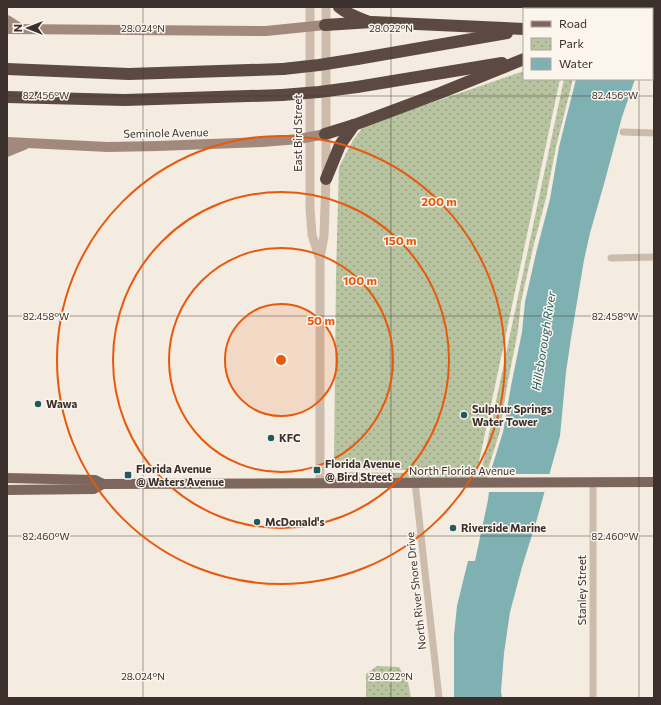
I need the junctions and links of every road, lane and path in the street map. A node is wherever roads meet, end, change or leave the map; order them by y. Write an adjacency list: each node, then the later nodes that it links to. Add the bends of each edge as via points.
1 (310, 7): 7 (street, East Bird Street)
2 (326, 7): 6 (street, East Bird Street)
3 (339, 7): 5 (highway, via 345,12)
4 (7, 20): 9 (main road)
5 (372, 22): 6 (highway); 10 (highway)
6 (326, 25): 7 (main road); 19 (street, East Bird Street)
7 (310, 27): 9 (main road, via 266,31); 20 (street, East Bird Street)
8 (7, 29): 9 (main road)
9 (21, 29)
10 (523, 30)
11 (523, 30): 14 (highway, bridge, via 358,59 283,69 129,74)
12 (523, 59): 15 (highway, bridge, via 319,92 282,95 124,100)
13 (523, 59): 16 (highway)
14 (11, 70)
15 (11, 98)
16 (354, 125): 19 (highway); 24 (highway, via 340,145)
17 (623, 132): 18 (street)
18 (654, 133)
19 (325, 134): 20 (main road, Seminole Avenue); 24 (street, East Bird Street)
20 (310, 137): 22 (main road, Seminole Avenue, via 262,142 158,146); 25 (street, East Bird Street, via 312,235)
21 (7, 142): 22 (main road, Seminole Avenue)
22 (28, 143): 23 (main road)
23 (7, 152)
24 (326, 179): 25 (street, East Bird Street, via 324,236)
25 (320, 258): 33 (street, East Bird Street)
26 (611, 258): 27 (street)
27 (654, 258)
28 (7, 478): 32 (main road, North Florida Avenue, via 95,480)
29 (415, 482): 30 (main road, North Florida Avenue); 33 (main road, North Florida Avenue); 35 (street, North River Shore Drive)
30 (593, 482): 31 (main road, North Florida Avenue); 36 (street, Stanley Street)
31 (654, 482)
32 (103, 484): 33 (main road, North Florida Avenue); 34 (main road, North Florida Avenue, via 94,489)
33 (320, 484)
34 (7, 490)
35 (439, 698)
36 (593, 698)

